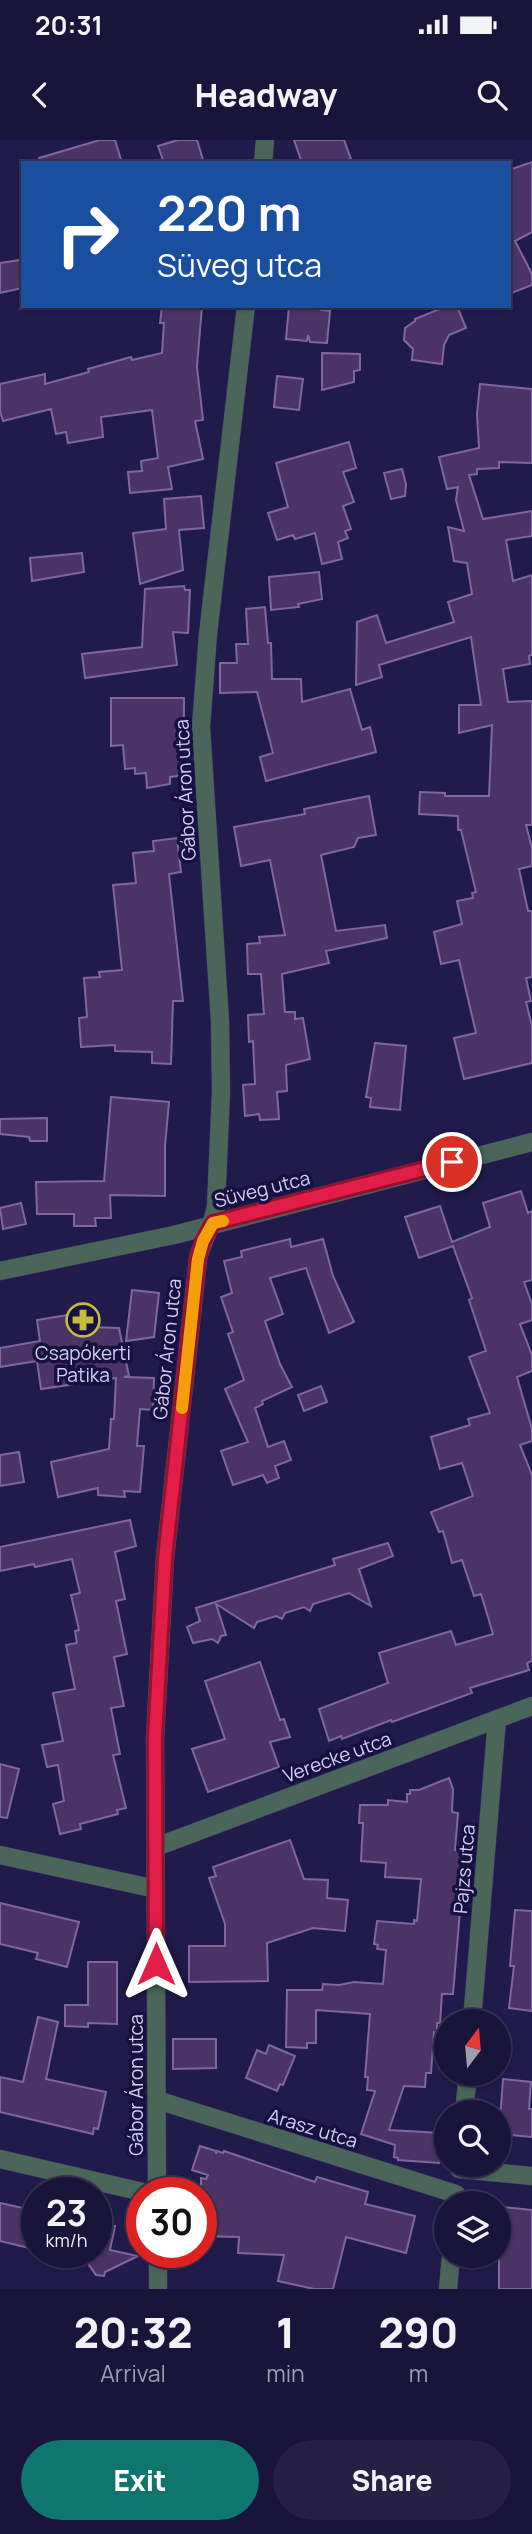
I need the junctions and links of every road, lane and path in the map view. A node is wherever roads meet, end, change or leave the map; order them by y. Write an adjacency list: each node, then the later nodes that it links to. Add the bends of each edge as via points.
1 (265, 140): 2 (street)
2 (262, 161)
3 (246, 308): 5 (street, Gábor Áron utca, via 201,727 221,1076)
4 (532, 1142): 5 (street, Süveg utca)
5 (213, 1223): 6 (street, Süveg utca); 9 (street, Gábor Áron utca, via 198,1259 165,1558 155,1738)
6 (0, 1271)
7 (532, 1706): 8 (street, Verecke utca)
8 (497, 1720): 9 (street, Verecke utca); 12 (street, Pajzs utca)
9 (156, 1847): 11 (street, Gábor Áron utca)
10 (0, 1855): 11 (street)
11 (156, 1889): 13 (street, Gábor Áron utca)
12 (473, 2009)
13 (157, 2101): 17 (street, Gábor Áron utca); 19 (street, Arasz utca)
14 (0, 2159): 18 (street)
15 (511, 2173): 16 (street)
16 (532, 2176)
17 (157, 2177)
18 (126, 2188)
19 (434, 2192)
20 (158, 2268): 22 (street)
21 (450, 2268): 23 (street)
22 (158, 2289)
23 (448, 2289)

